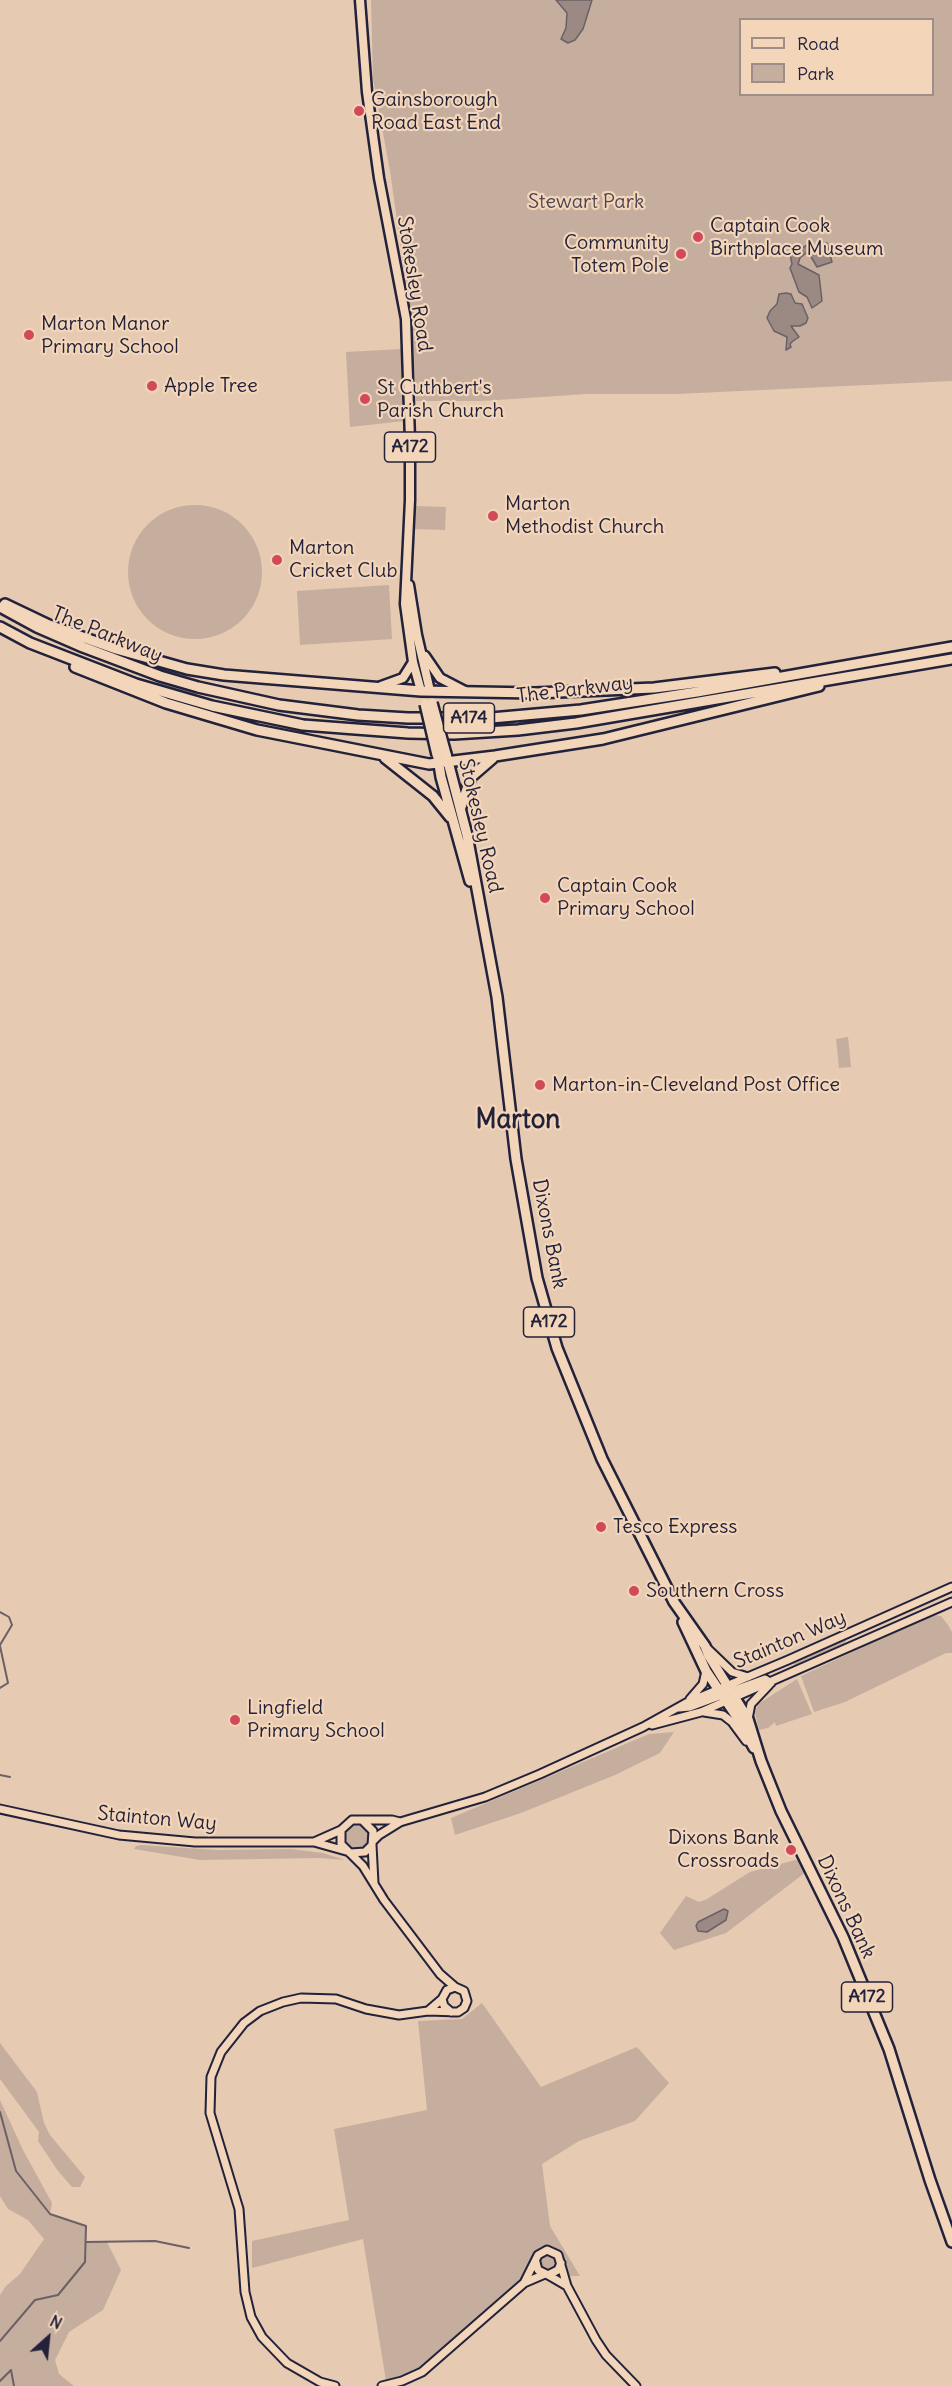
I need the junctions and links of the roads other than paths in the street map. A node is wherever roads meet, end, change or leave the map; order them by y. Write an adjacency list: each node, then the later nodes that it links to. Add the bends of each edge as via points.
1 (360, 0): 2 (main road, Stokesley Road / A172, via 379,178 406,319 410,415)
2 (407, 575): 8 (main road, Stokesley Road / A172); 10 (main road, Stokesley Road / A172, via 405,604)
3 (0, 602): 13 (highway, via 80,637 187,669)
4 (0, 607): 11 (highway, The Parkway / A174, via 83,647 160,676 279,705 358,715 446,719 535,715)
5 (0, 627): 6 (highway, The Parkway / A174)
6 (30, 643): 12 (highway, The Parkway / A174, via 136,684 212,706 303,725 408,733 454,734 564,725); 16 (highway, A174, via 79,669 166,703 257,730)
7 (952, 647): 11 (highway, The Parkway / A174)
8 (420, 648): 14 (main road, A174, via 440,678); 15 (main road, Stokesley Road / A172)
9 (952, 658): 12 (highway, The Parkway / A174)
10 (413, 662): 13 (main road, via 403,678); 15 (main road, Stokesley Road / A172)
11 (827, 669): 14 (highway, A174, via 654,688 535,693)
12 (841, 678): 17 (highway, via 809,690 603,739)
13 (377, 686): 15 (highway)
14 (465, 690): 15 (highway, A174)
15 (426, 691): 18 (highway, Stokesley Road / A172, bridge)
16 (382, 756): 18 (highway, A174, via 429,764); 20 (highway, A174, via 433,795)
17 (495, 756): 18 (highway); 19 (highway, via 471,777)
18 (443, 759): 19 (highway, Stokesley Road / A172); 20 (highway, A172)
19 (461, 808): 21 (highway, Stokesley Road / A172)
20 (453, 821): 21 (highway, A172)
21 (462, 836): 24 (highway, Dixons Bank / A172, via 497,997 516,1159 537,1278 560,1358 588,1428)
22 (952, 1587): 27 (street, Stainton Way)
23 (952, 1602): 28 (street, Stainton Way)
24 (680, 1612): 25 (highway, Dixons Bank / A172); 26 (highway, Dixons Bank / A172)
25 (705, 1646): 27 (street, A172, via 732,1671); 29 (highway, Dixons Bank / A172)
26 (705, 1671): 29 (highway, Dixons Bank / A172); 30 (street, via 703,1684)
27 (748, 1677): 29 (street, Stainton Way)
28 (771, 1683): 29 (street, via 765,1679); 33 (street, via 751,1704)
29 (727, 1693): 30 (street, Stainton Way); 31 (street); 32 (street, Stainton Way); 33 (highway, Dixons Bank / A172); 35 (highway, Dixons Bank / A172)
30 (686, 1703): 31 (street, Stainton Way)
31 (676, 1708): 34 (street, Stainton Way)
32 (701, 1712): 34 (street, Stainton Way); 35 (street, via 723,1715 732,1722)
33 (748, 1719): 35 (highway, Dixons Bank / A172)
34 (644, 1727): 38 (street, Stainton Way, via 485,1797)
35 (761, 1761): 49 (highway, Dixons Bank / A172, via 781,1811 843,1936 889,2049)
36 (0, 1809): 40 (street, Stainton Way, via 119,1835 195,1842)
37 (363, 1821): 38 (street, Stainton Way); 39 (street, via 348,1822); 41 (street, via 373,1831)
38 (400, 1822): 41 (street, Stainton Way)
39 (341, 1830): 40 (street, Stainton Way); 42 (street, via 340,1840)
40 (314, 1842): 42 (street, Stainton Way)
41 (373, 1842): 42 (street, via 365,1852); 43 (street)
42 (349, 1852): 43 (street)
43 (374, 1883): 44 (street)
44 (440, 1974): 45 (street); 46 (street)
45 (455, 1987): 46 (street); 48 (street, via 464,1991 467,2001 464,2008)
46 (442, 1998): 47 (street); 48 (street, via 444,2006)
47 (428, 2011): 48 (street); 55 (street, via 390,2014 336,1998 283,2002 260,2011 240,2026 221,2052 211,2077 210,2113 239,2209 245,2292 251,2316 262,2337 287,2363)
48 (454, 2012)
49 (952, 2242)
50 (536, 2262): 51 (street, via 540,2253 547,2250 555,2252); 52 (street, via 538,2270); 53 (street)
51 (561, 2263): 52 (street, via 558,2270); 54 (street)
52 (547, 2275): 53 (street); 54 (street)
53 (524, 2283): 56 (street, via 423,2372)
54 (567, 2286): 57 (street, via 606,2355)
55 (335, 2386)
56 (382, 2386)
57 (636, 2386)

